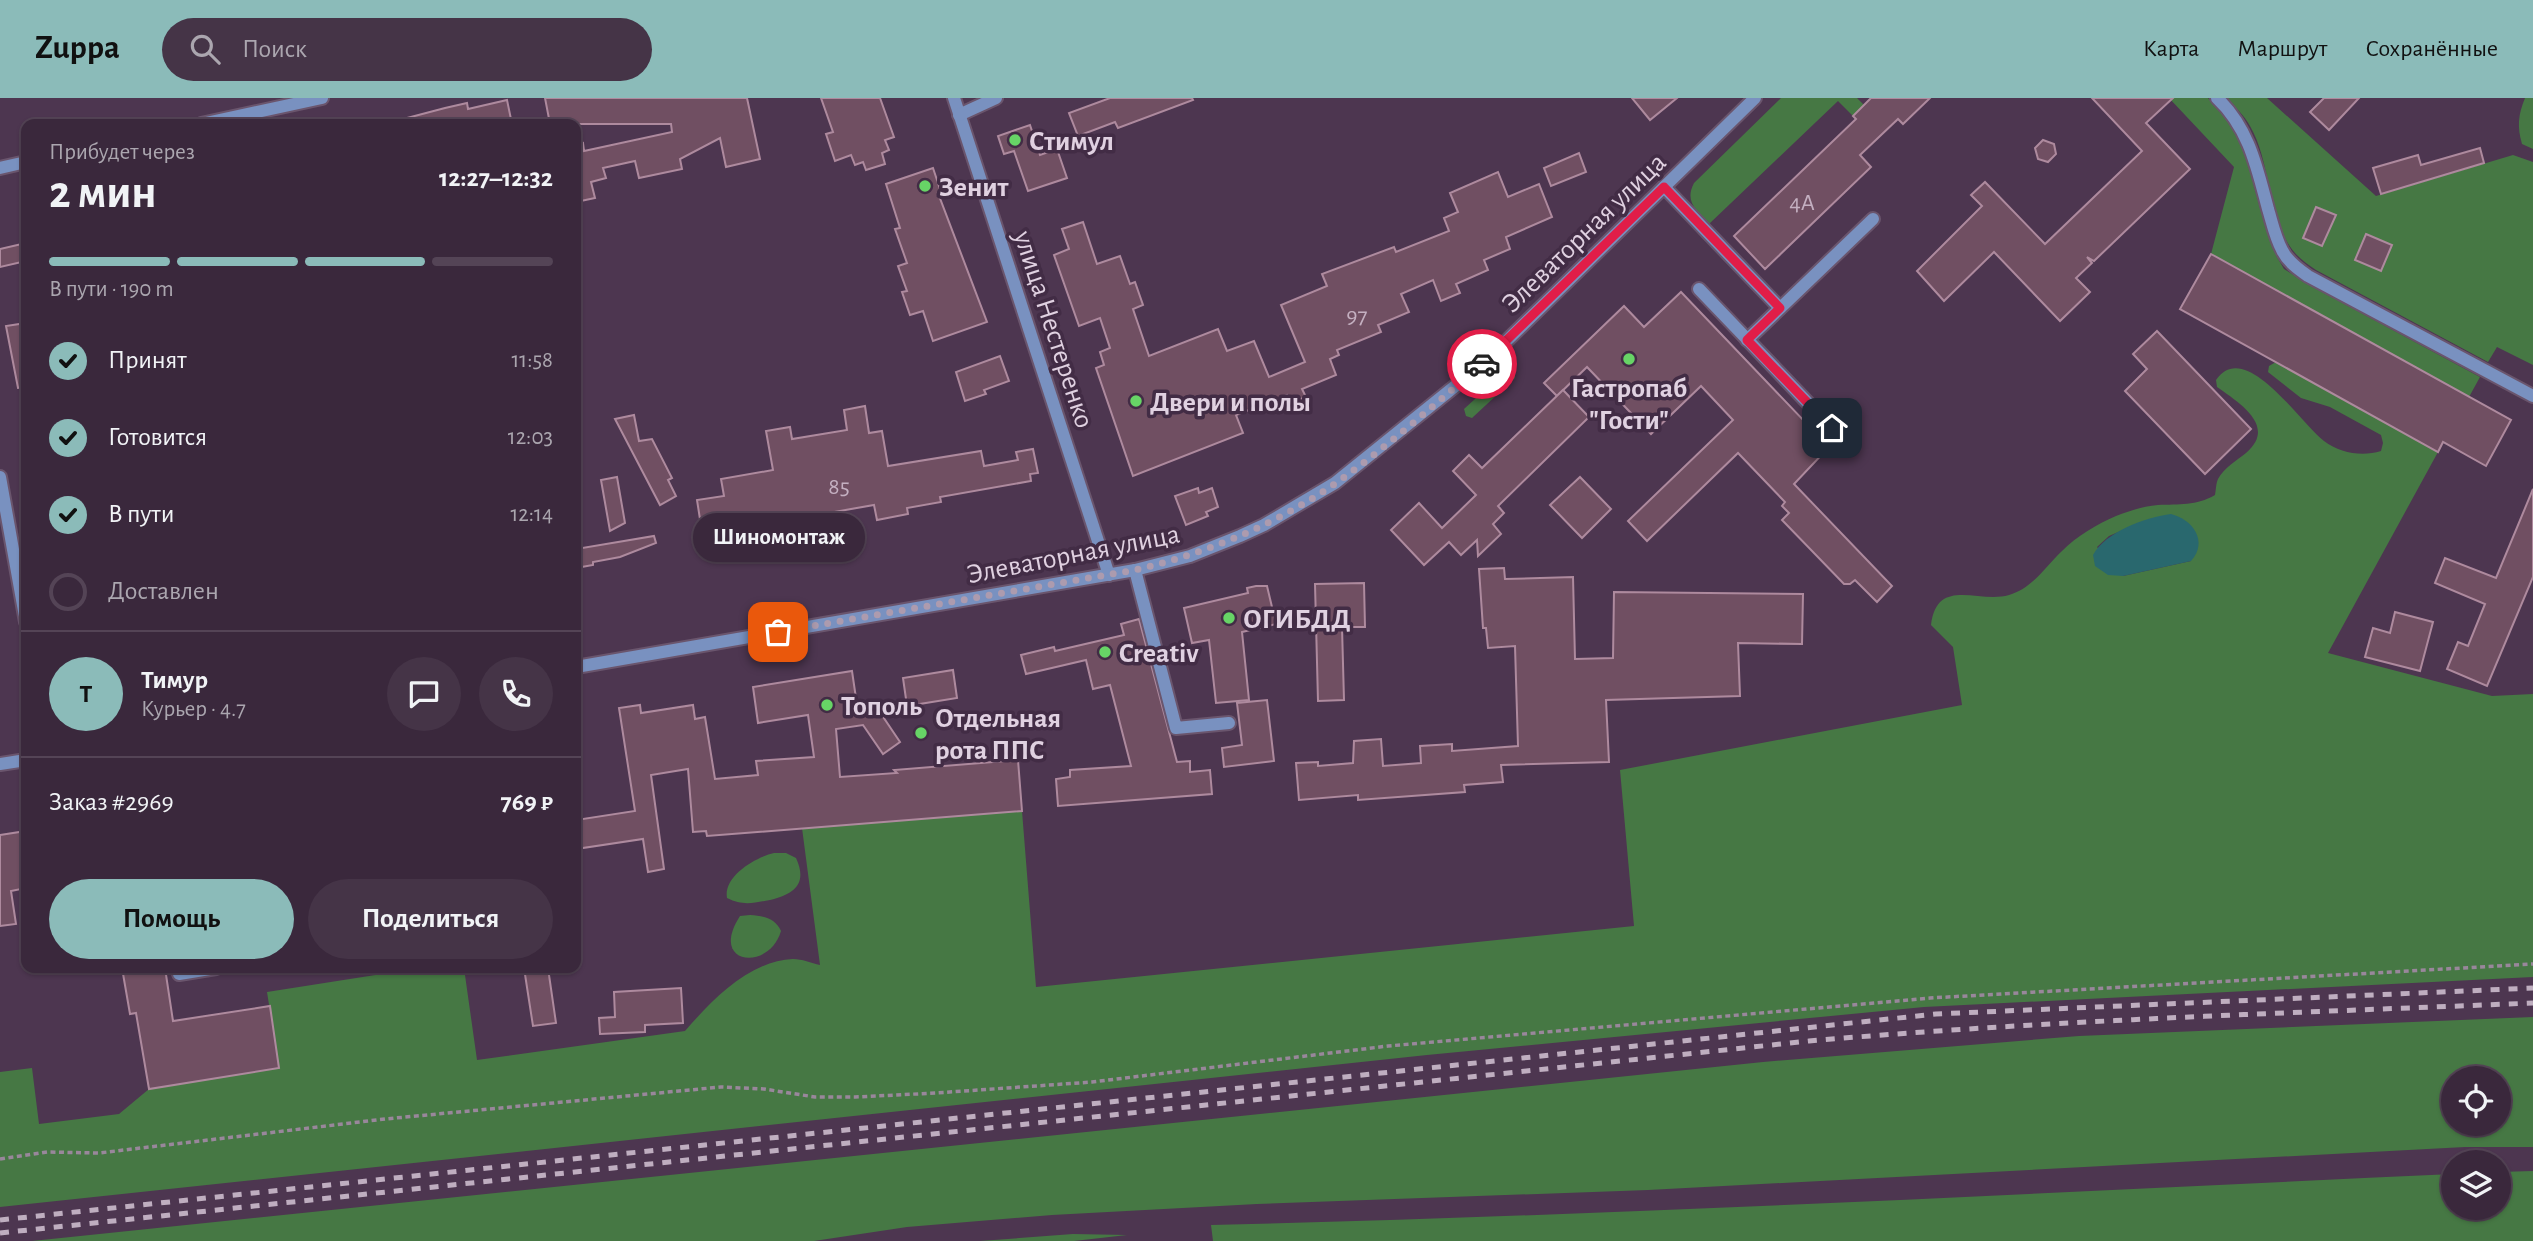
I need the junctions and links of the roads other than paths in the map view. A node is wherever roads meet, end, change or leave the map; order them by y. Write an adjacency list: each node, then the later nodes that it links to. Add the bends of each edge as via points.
1 (322, 98): 7 (street)
2 (954, 98): 6 (street, улица Нестеренко)
3 (996, 98): 6 (street)
4 (1755, 98): 10 (street, Элеваторная улица)
5 (2217, 98): 15 (street, via 2253,150 2274,229 2282,251 2294,265)
6 (959, 115): 19 (street, улица Нестеренко)
7 (224, 119)
8 (21, 163): 9 (street)
9 (0, 168)
10 (1664, 187): 13 (street); 18 (street, Элеваторная улица, via 1485,362 1335,483 1229,541)
11 (1873, 219): 13 (street)
12 (1699, 289): 14 (street)
13 (1780, 308): 14 (street)
14 (1747, 340): 16 (street)
15 (2533, 396)
16 (1832, 428)
17 (0, 477): 20 (street)
18 (1135, 570): 19 (street, Элеваторная улица); 22 (street, via 1176,728)
19 (1109, 575): 21 (street, Элеваторная улица)
20 (21, 594)
21 (581, 666)
22 (1228, 723)
23 (21, 761): 24 (street)
24 (0, 764)
25 (185, 973): 26 (street)
26 (179, 974)

